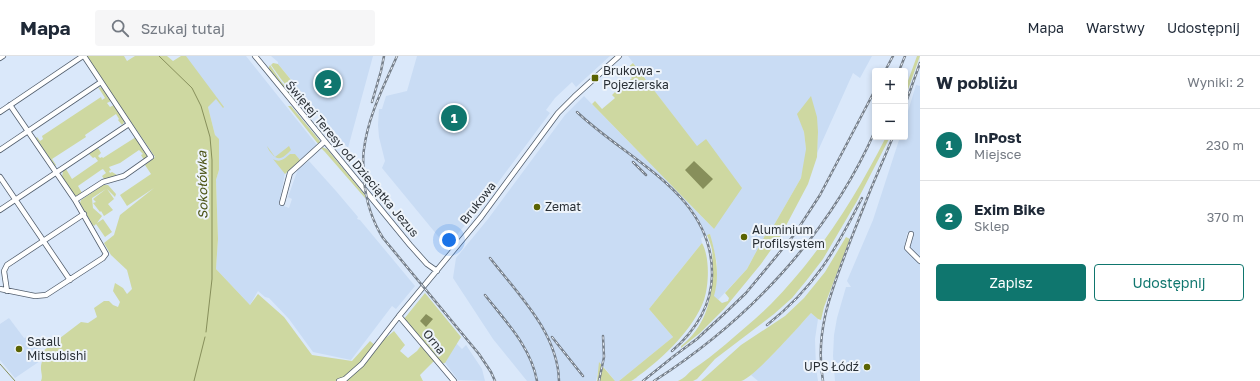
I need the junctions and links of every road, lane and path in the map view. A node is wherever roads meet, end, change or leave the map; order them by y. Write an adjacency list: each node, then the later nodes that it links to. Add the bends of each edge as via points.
1 (3, 56): 5 (street)
2 (83, 56): 6 (street); 7 (street)
3 (254, 56): 11 (street, Świętej Teresy od Dzieciątka Jezus)
4 (619, 56): 23 (street, Brukowa, via 558,113 481,217)
5 (0, 58)
6 (101, 82): 9 (street); 10 (street)
7 (10, 105): 8 (street); 10 (street)
8 (0, 112)
9 (129, 124): 13 (street); 16 (street, via 151,157 124,176 103,182)
10 (28, 131): 12 (street); 13 (street)
11 (324, 142): 17 (street, via 290,173); 23 (street, Świętej Teresy od Dzieciątka Jezus, via 422,259)
12 (0, 150)
13 (56, 173): 15 (street); 16 (street)
14 (0, 177): 15 (street)
15 (15, 200): 18 (street); 21 (street)
16 (75, 200): 19 (street)
17 (282, 203)
18 (0, 210)
19 (84, 214): 21 (street); 24 (street, via 106,254)
20 (911, 234): 22 (street, via 907,248)
21 (43, 241): 24 (street); 26 (street, via 5,267)
22 (920, 261)
23 (437, 271): 27 (street, Brukowa)
24 (70, 280): 26 (street, via 42,296)
25 (0, 289): 26 (street)
26 (7, 291)
27 (399, 316): 28 (street, Brukowa, via 362,364); 29 (street, Orna)
28 (339, 381)
29 (454, 381)

